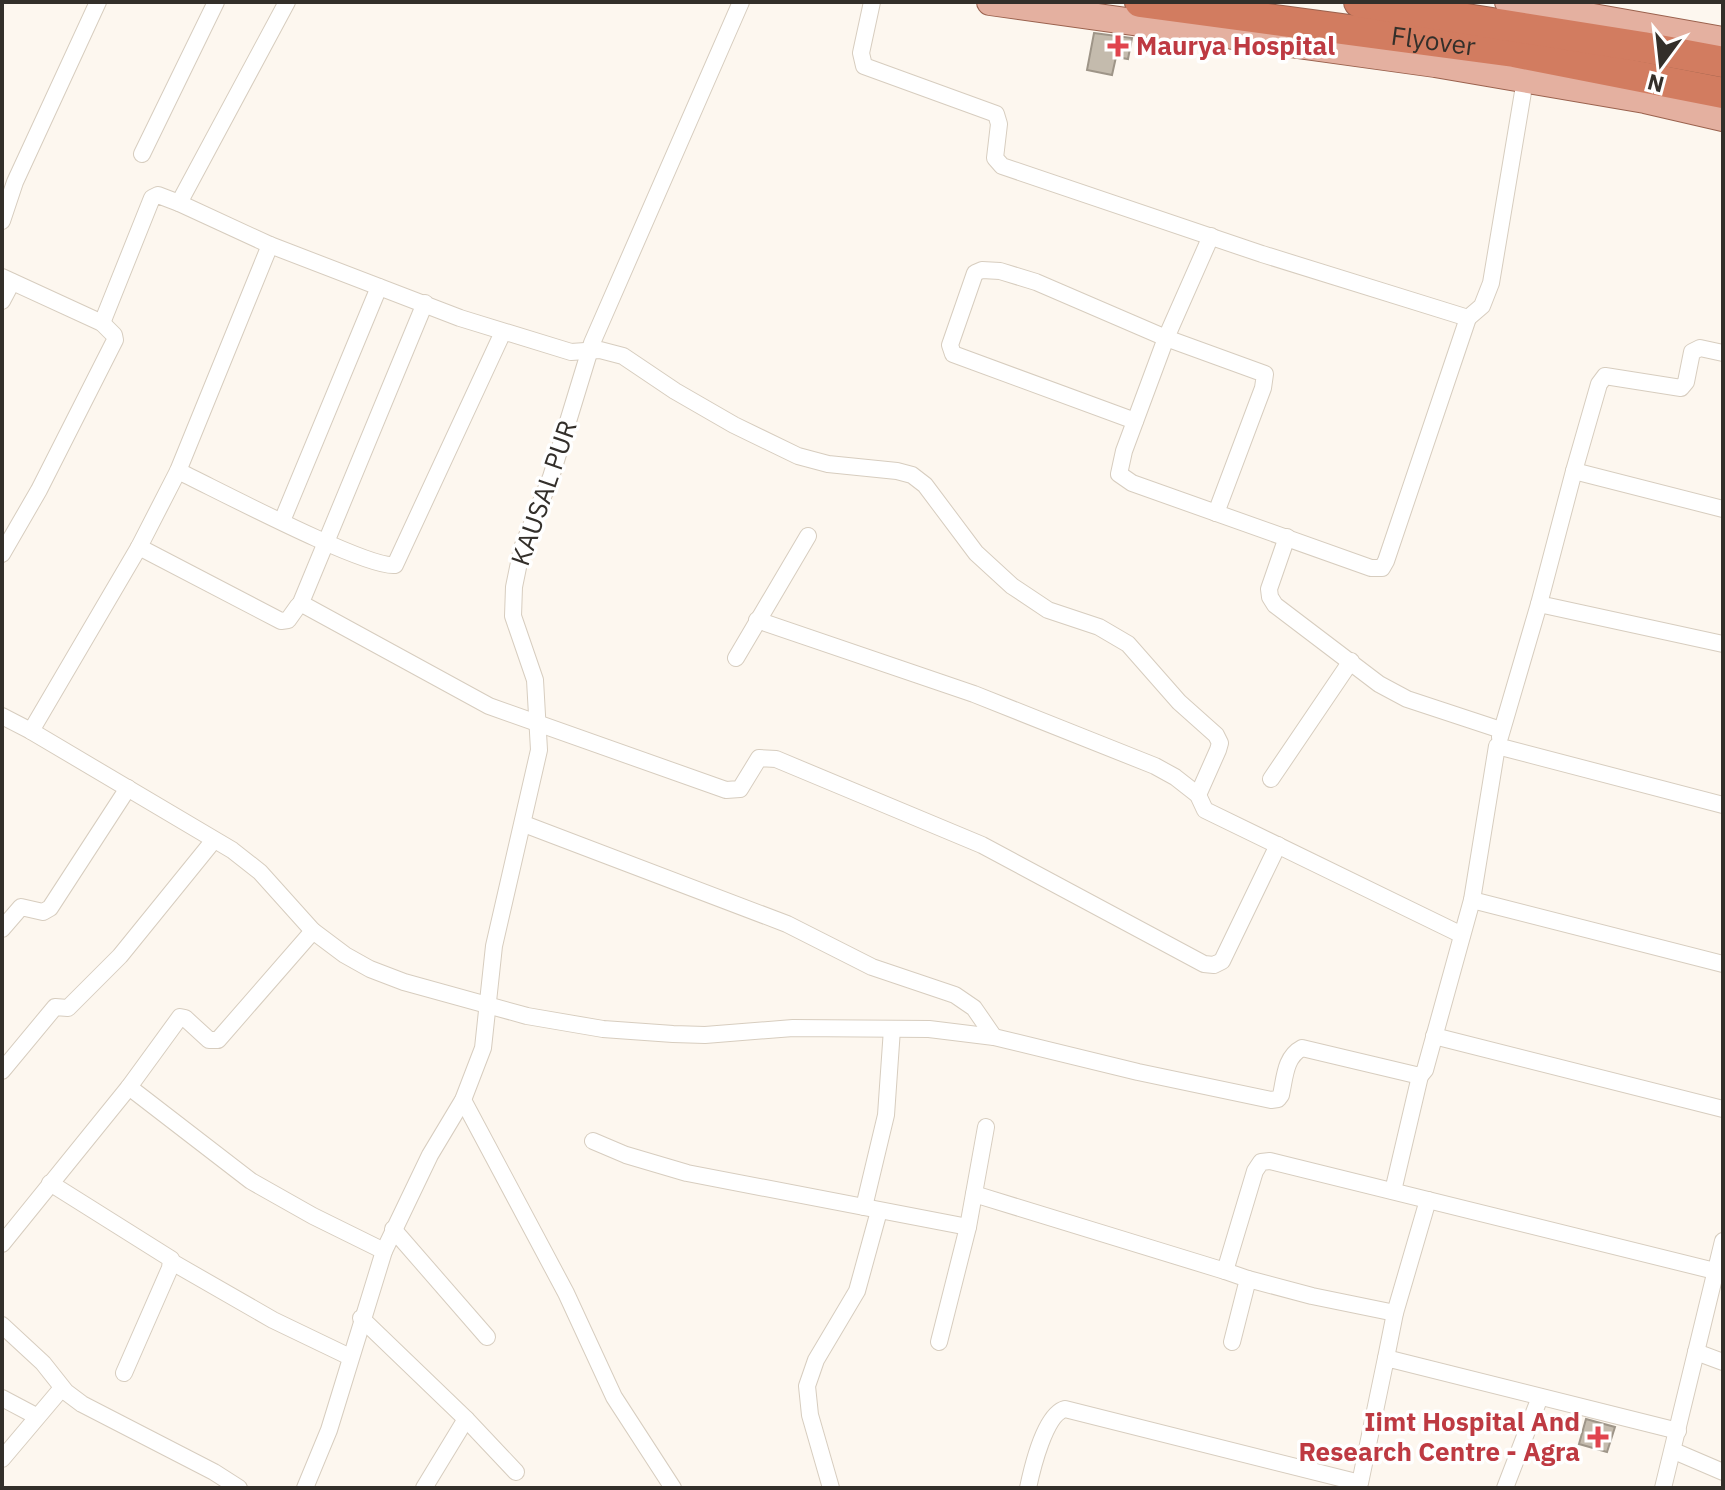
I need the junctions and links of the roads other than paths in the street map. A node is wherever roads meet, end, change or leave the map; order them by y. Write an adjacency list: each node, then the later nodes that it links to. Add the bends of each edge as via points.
1 (98, 2): 16 (street)
2 (216, 2): 15 (street)
3 (287, 2): 17 (street)
4 (741, 2): 29 (street, KAUSAL PUR)
5 (872, 2): 19 (street, via 861,53 864,66 996,114 995,158 1002,166)
6 (990, 2): 12 (main road)
7 (1140, 2): 13 (highway, Flyover, via 1514,52)
8 (1359, 2): 11 (highway)
9 (1508, 2): 10 (main road)
10 (1723, 40)
11 (1723, 62)
12 (1525, 80): 14 (main road); 25 (street, via 1491,283 1482,306)
13 (1723, 93)
14 (1723, 118)
15 (142, 154)
16 (9, 179): 18 (street)
17 (179, 203): 20 (street); 26 (street, via 153,197)
18 (2, 221)
19 (1211, 236): 25 (street); 28 (street)
20 (270, 245): 22 (street); 32 (street)
21 (7, 280): 23 (street); 26 (street)
22 (379, 287): 24 (street); 36 (street)
23 (2, 301)
24 (425, 303): 27 (street); 39 (street)
25 (1468, 318): 38 (street, via 1382,568)
26 (102, 323): 41 (street, via 115,343)
27 (503, 332): 29 (street); 39 (street, via 398,562 382,564)
28 (1166, 338): 31 (street); 31 (street, via 1012,274 982,270 972,277 950,345 953,354); 35 (street, via 1266,376)
29 (589, 353): 49 (street, KAUSAL PUR, via 551,477 522,548 514,587 513,616 535,680); 54 (street, via 623,356 722,418 798,456 906,472 919,479 976,553 1012,586 1048,610 1120,638 1216,735 1218,750)
30 (1723, 353): 33 (street, via 1700,348 1692,352 1681,388 1605,376)
31 (1135, 421): 35 (street, via 1119,470 1122,477)
32 (178, 471): 36 (street); 40 (street)
33 (1574, 471): 34 (street); 42 (street)
34 (1723, 509)
35 (1216, 513): 38 (street)
36 (282, 521): 39 (street)
37 (808, 536): 44 (street)
38 (1287, 537): 47 (street, via 1270,597)
39 (326, 542): 43 (street)
40 (139, 547): 43 (street, via 281,621 291,618); 50 (street)
41 (2, 554)
42 (1539, 604): 45 (street); 51 (street)
43 (300, 605): 49 (street, via 481,702)
44 (757, 620): 46 (street); 54 (street, via 974,694 1155,766)
45 (1723, 644)
46 (736, 658)
47 (1351, 661): 51 (street, via 1407,699); 52 (street)
48 (2, 716): 50 (street)
49 (539, 724): 56 (street, KAUSAL PUR); 58 (street, via 732,791 740,789 758,758 776,759 982,845 1210,965 1222,961)
50 (31, 731): 53 (street)
51 (1499, 738): 55 (street); 59 (street)
52 (1271, 779)
53 (128, 788): 57 (street); 60 (street, via 50,908 43,912 21,907)
54 (1198, 795): 58 (street, via 1205,810)
55 (1723, 805)
56 (524, 824): 64 (street, KAUSAL PUR, via 494,946); 67 (street, via 787,924 872,967 955,995 974,1008)
57 (214, 840): 61 (street, via 260,872); 68 (street, via 108,969 71,1006 55,1007)
58 (1278, 845): 62 (street)
59 (1472, 900): 62 (street); 63 (street)
60 (2, 929)
61 (313, 931): 64 (street, via 370,969); 70 (street, via 221,1038 209,1040 180,1017)
62 (1462, 935): 66 (street)
63 (1723, 964)
64 (488, 1007): 65 (street, via 637,1032); 71 (street, KAUSAL PUR, via 483,1048)
65 (892, 1029): 67 (street); 79 (street)
66 (1434, 1036): 69 (street); 72 (street)
67 (994, 1037): 69 (street, via 1271,1100 1281,1095 1289,1061 1302,1048)
68 (2, 1071)
69 (1420, 1076): 76 (street)
70 (129, 1087): 75 (street); 84 (street, via 251,1181)
71 (463, 1100): 81 (street, KAUSAL PUR); 114 (street, via 571,1303 614,1397)
72 (1723, 1109)
73 (986, 1127): 77 (street)
74 (593, 1141): 79 (street, via 687,1173)
75 (50, 1183): 83 (street); 85 (street)
76 (1393, 1191): 78 (street); 86 (street, via 1261,1162)
77 (974, 1194): 80 (street); 86 (street)
78 (1428, 1200): 87 (street); 89 (street)
79 (872, 1209): 80 (street); 115 (street, via 857,1291 816,1360 807,1386)
80 (968, 1227): 93 (street)
81 (393, 1229): 84 (street, KAUSAL PUR); 92 (street)
82 (1723, 1241): 87 (street)
83 (2, 1244)
84 (384, 1251): 90 (street, KAUSAL PUR)
85 (172, 1262): 96 (street); 99 (street)
86 (1225, 1271): 88 (street)
87 (1720, 1272): 95 (street)
88 (1248, 1279): 89 (street); 94 (street)
89 (1395, 1313): 97 (street)
90 (361, 1318): 96 (street, KAUSAL PUR); 104 (street)
91 (2, 1325): 100 (street)
92 (487, 1337)
93 (939, 1342)
94 (1232, 1342)
95 (1696, 1352): 98 (street); 105 (street)
96 (350, 1357): 112 (street, KAUSAL PUR)
97 (1386, 1358): 101 (street); 110 (street)
98 (1723, 1362)
99 (124, 1373)
100 (62, 1388): 103 (street); 111 (street, via 82,1404)
101 (1540, 1397): 105 (street); 117 (street)
102 (2, 1398): 103 (street)
103 (36, 1416): 107 (street)
104 (466, 1419): 108 (street); 113 (street)
105 (1678, 1431): 106 (street)
106 (1674, 1451): 109 (street); 118 (street)
107 (2, 1459)
108 (516, 1472)
109 (1723, 1472)
110 (1360, 1486): 116 (street, via 1065,1409 1050,1424)
111 (239, 1488)
112 (305, 1488)
113 (424, 1488)
114 (673, 1488)
115 (831, 1488)
116 (1028, 1488)
117 (1505, 1488)
118 (1663, 1488)

